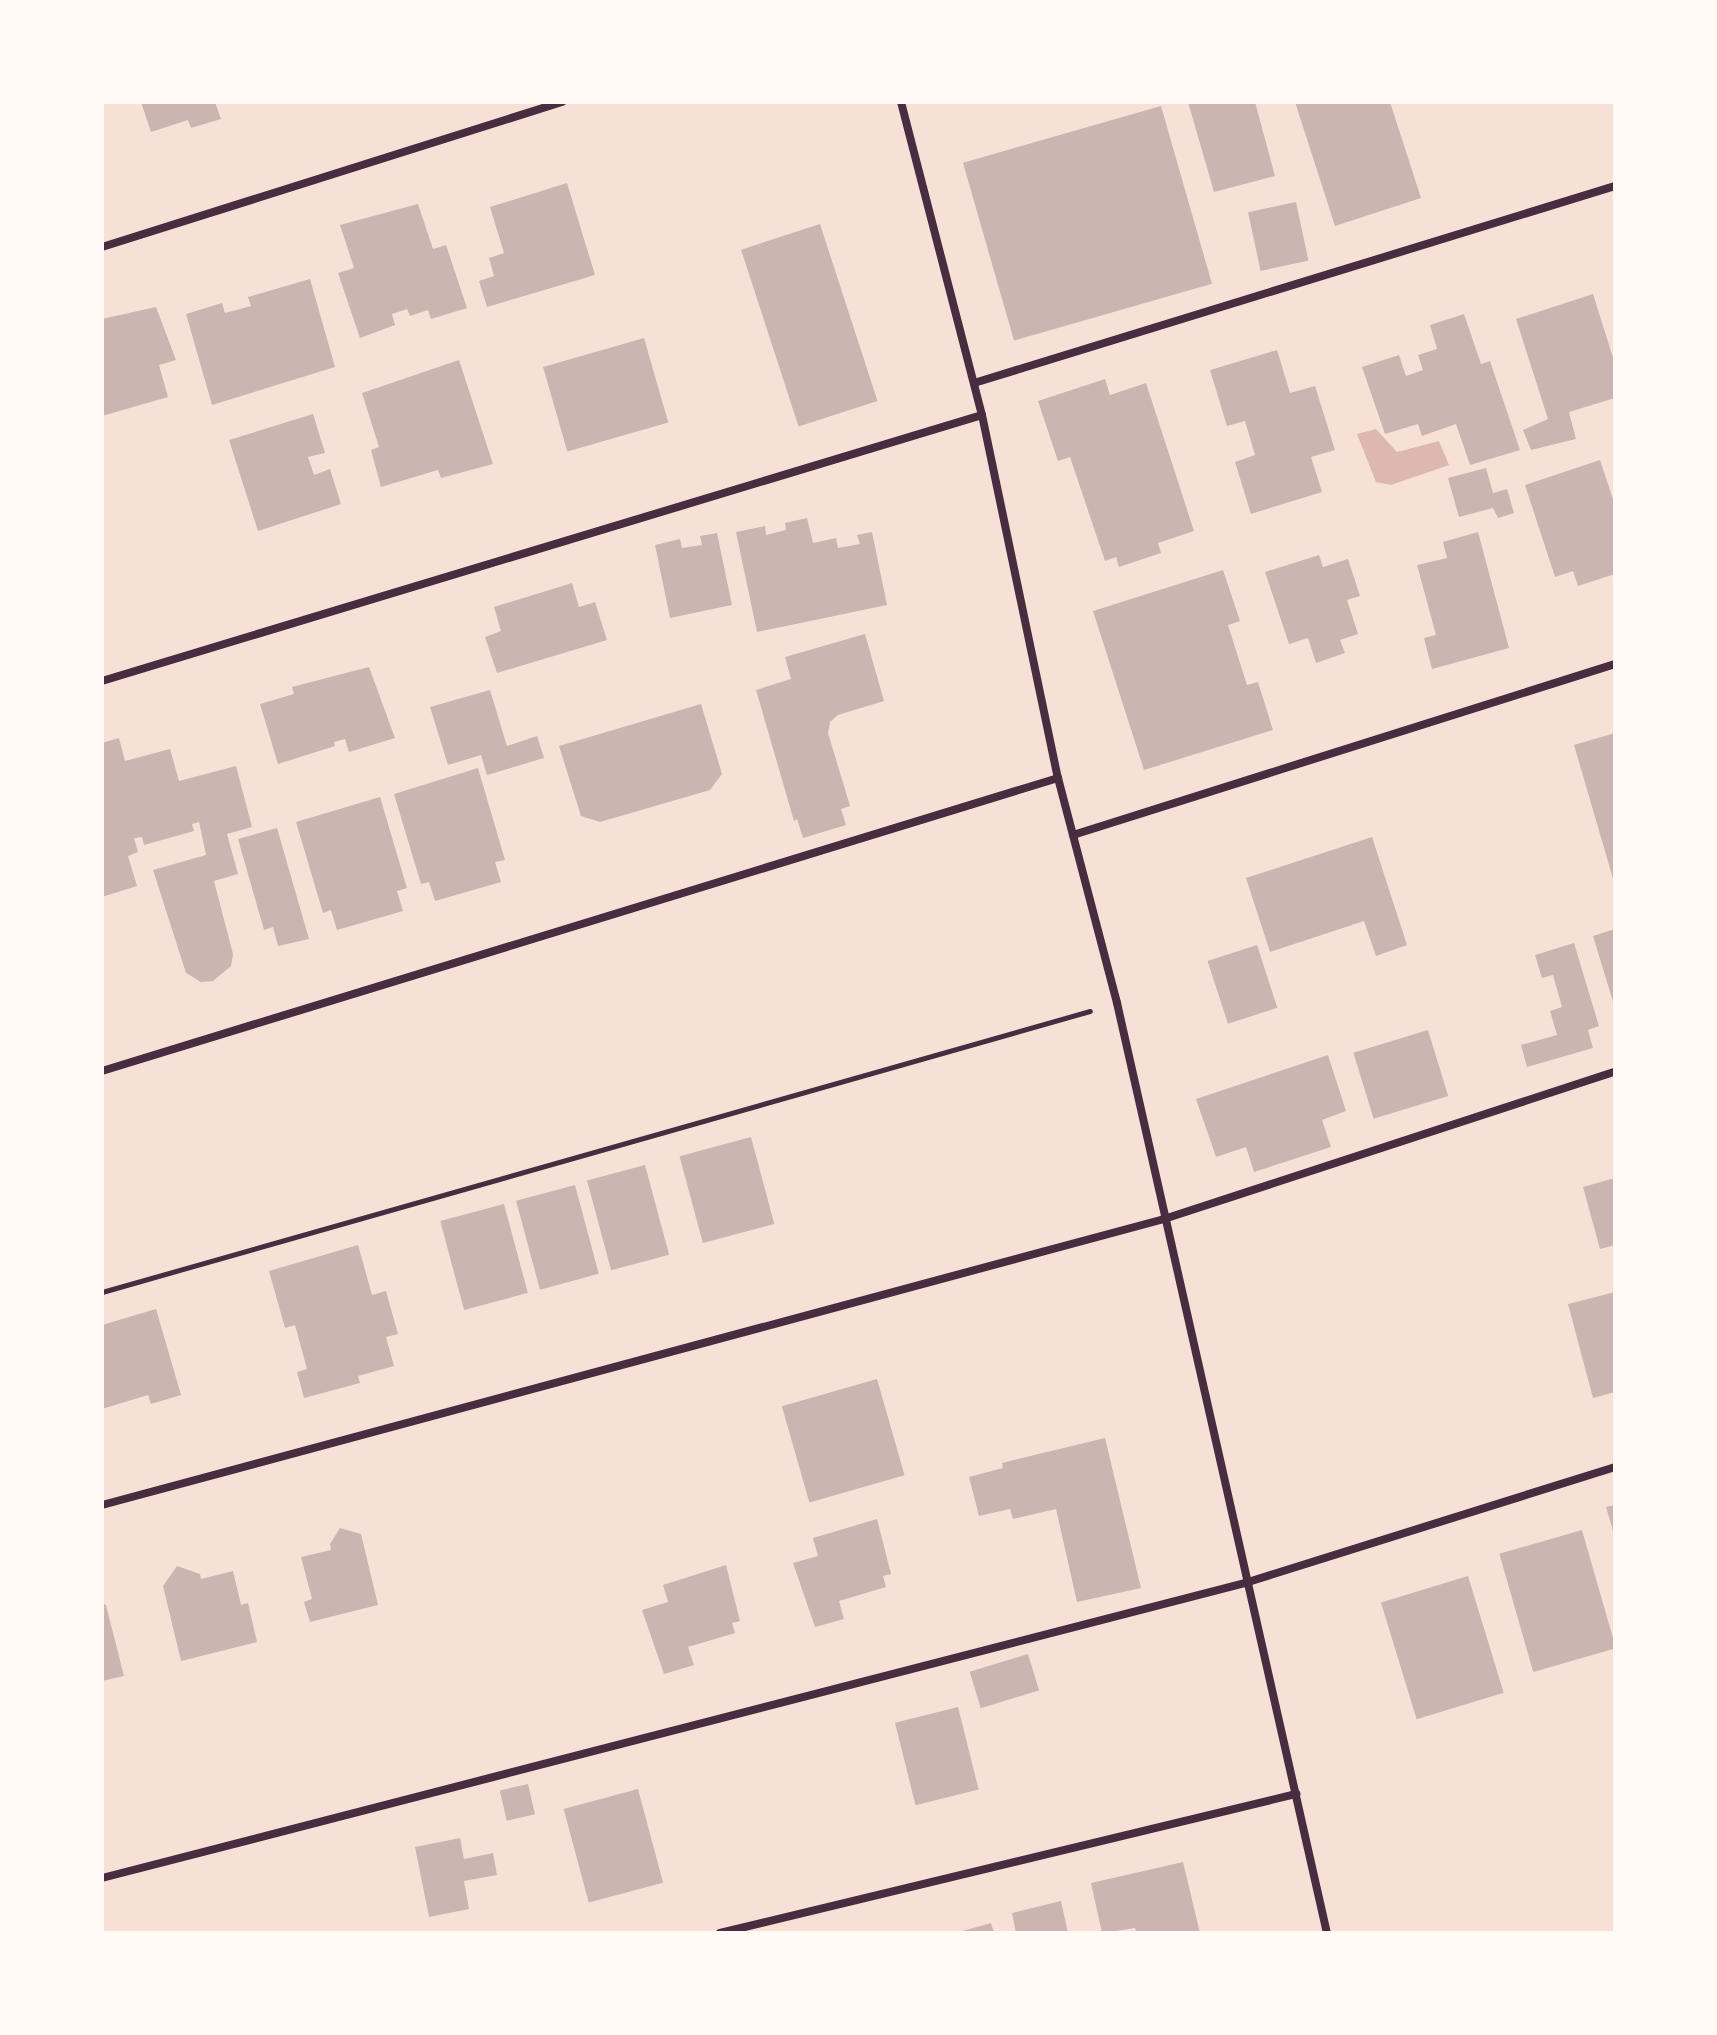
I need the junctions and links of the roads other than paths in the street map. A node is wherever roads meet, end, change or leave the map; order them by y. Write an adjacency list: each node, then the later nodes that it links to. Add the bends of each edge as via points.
1 (563, 102): 4 (street)
2 (901, 102): 5 (street)
3 (1615, 186): 5 (street)
4 (102, 247)
5 (974, 383): 6 (street)
6 (982, 415): 8 (street); 9 (street)
7 (1615, 664): 10 (street)
8 (102, 681)
9 (1058, 778): 10 (street); 11 (street)
10 (1073, 835): 13 (street, via 1117,1003)
11 (102, 1071)
12 (1615, 1072): 13 (street)
13 (1164, 1219): 15 (street); 16 (street)
14 (1615, 1467): 16 (street)
15 (102, 1505)
16 (1245, 1583): 17 (street); 18 (street)
17 (1296, 1794): 19 (street); 20 (street)
18 (102, 1878)
19 (720, 1933)
20 (1327, 1933)

